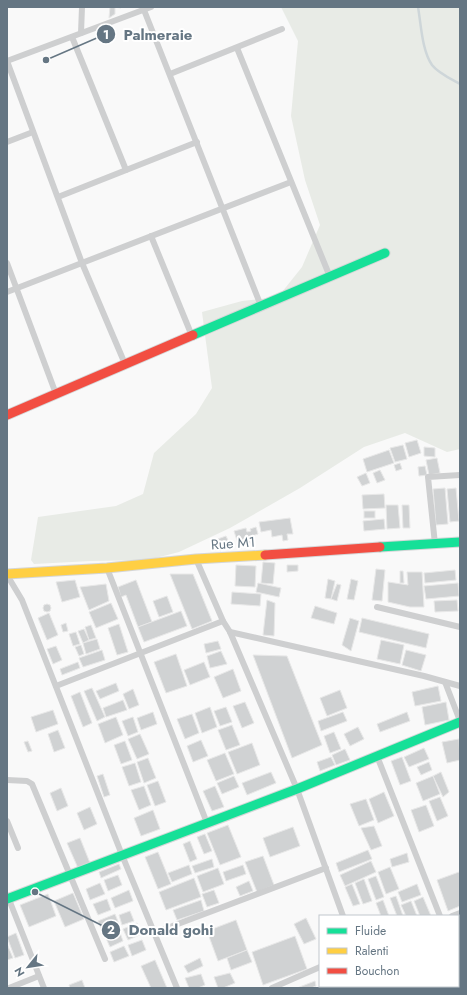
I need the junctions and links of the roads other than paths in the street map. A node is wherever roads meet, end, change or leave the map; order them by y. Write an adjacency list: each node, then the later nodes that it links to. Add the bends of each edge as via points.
1 (82, 7): 5 (street)
2 (151, 7): 3 (street)
3 (144, 10): 5 (street); 9 (street)
4 (282, 29): 7 (street)
5 (82, 33): 6 (street)
6 (72, 37): 8 (street); 13 (street)
7 (237, 48): 9 (street); 14 (street)
8 (7, 61): 10 (street)
9 (170, 74): 12 (street)
10 (33, 132): 11 (street); 15 (street)
11 (7, 142)
12 (197, 142): 13 (street); 16 (street)
13 (126, 170): 15 (street)
14 (292, 182): 16 (street); 21 (street)
15 (58, 197): 19 (street)
16 (223, 208): 17 (street); 24 (street)
17 (151, 236): 19 (street); 25 (street)
18 (385, 253): 21 (street)
19 (82, 262): 22 (street); 26 (street)
20 (7, 263): 22 (street)
21 (330, 277): 24 (street)
22 (17, 288): 23 (street); 27 (street)
23 (7, 292)
24 (261, 306): 25 (street)
25 (192, 336): 26 (street)
26 (125, 364): 27 (street)
27 (56, 394): 28 (street)
28 (7, 415)
29 (460, 475): 31 (street, via 428,477)
30 (460, 542): 31 (street, Rue M1)
31 (435, 544): 32 (street, Rue M1)
32 (196, 559): 33 (street, Rue M1); 36 (street)
33 (107, 568): 34 (street, Rue M1); 39 (street)
34 (7, 575): 41 (street, via 22,600)
35 (377, 606): 37 (street)
36 (223, 622): 38 (street); 39 (street)
37 (460, 626)
38 (230, 632): 40 (street); 46 (street)
39 (140, 653): 41 (street); 48 (street)
40 (445, 682): 42 (street); 43 (street)
41 (56, 686): 50 (street)
42 (460, 686)
43 (460, 721): 44 (street)
44 (376, 756): 46 (street); 55 (street)
45 (7, 780): 52 (street, via 27,780 32,784)
46 (297, 789): 48 (street); 51 (street)
47 (7, 821): 49 (street)
48 (207, 823): 50 (street)
49 (18, 848)
50 (122, 855): 52 (street); 56 (street)
51 (326, 868): 54 (street); 56 (street)
52 (70, 875): 53 (street); 57 (street)
53 (7, 898): 59 (street)
54 (343, 915)
55 (440, 915)
56 (154, 933): 62 (street)
57 (105, 959)
58 (319, 968): 63 (street)
59 (39, 976): 60 (street); 61 (street)
60 (8, 988)
61 (44, 988)
62 (177, 988)
63 (272, 988)

